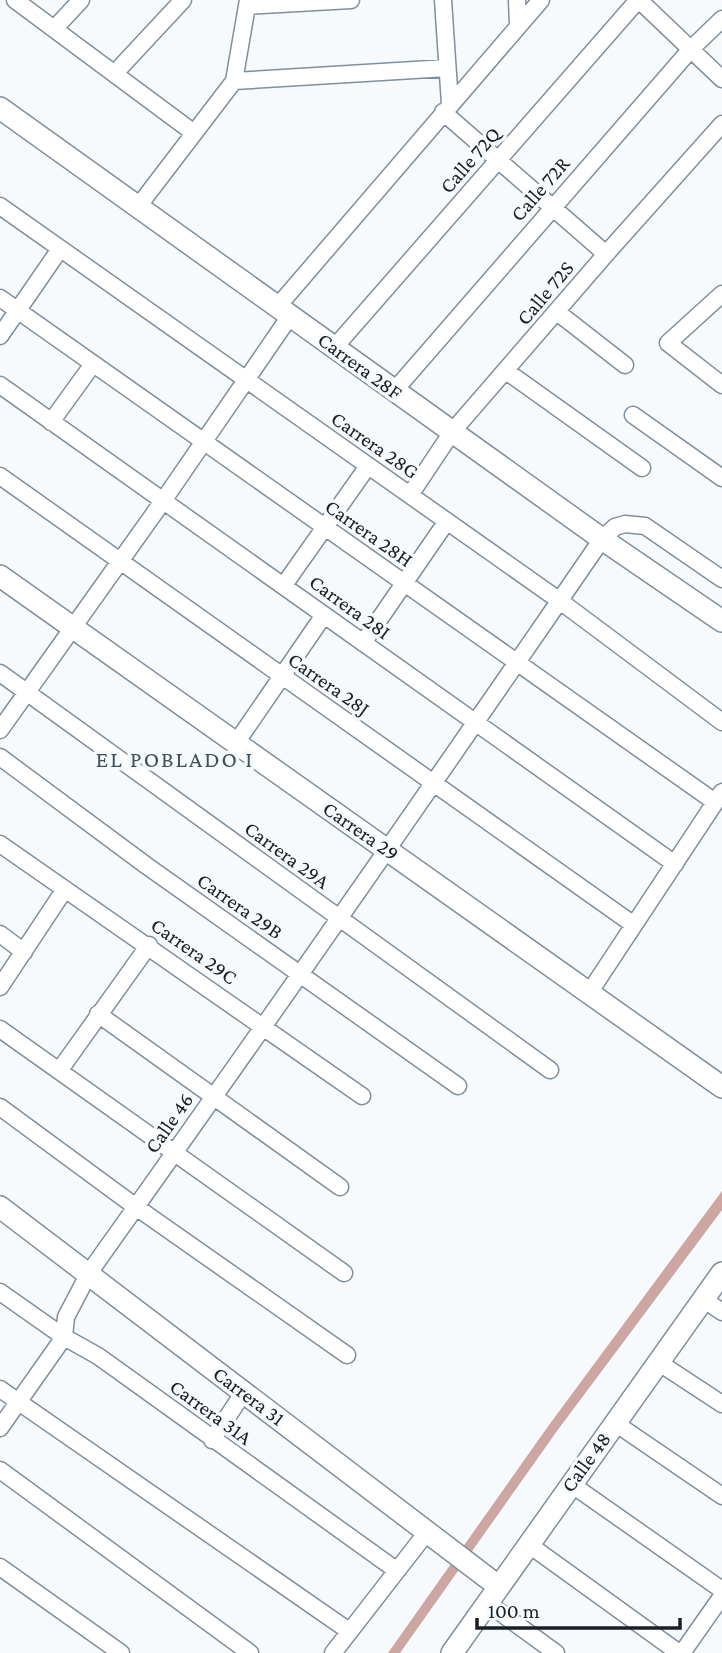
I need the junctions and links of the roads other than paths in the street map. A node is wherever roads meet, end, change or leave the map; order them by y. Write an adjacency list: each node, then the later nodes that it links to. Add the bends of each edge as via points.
1 (15, 0): 12 (street)
2 (81, 0): 12 (street)
3 (183, 0): 15 (street)
4 (351, 0): 9 (street)
5 (443, 0): 14 (street)
6 (517, 0): 11 (street)
7 (541, 0): 11 (street)
8 (639, 0): 13 (street); 22 (street, Calle 72Q)
9 (247, 3): 17 (street)
10 (722, 19): 13 (street, Calle 72R)
11 (518, 26): 19 (street)
12 (55, 28): 15 (street)
13 (691, 49): 16 (street); 25 (street, Calle 72R)
14 (447, 68): 17 (street); 19 (street)
15 (115, 73): 21 (street)
16 (722, 79)
17 (234, 81): 21 (street)
18 (0, 108): 24 (street, Carrera 28F)
19 (446, 108): 22 (street); 31 (street)
20 (722, 124): 27 (street, Calle 72S)
21 (194, 133): 24 (street)
22 (496, 161): 25 (street); 34 (street, Calle 72Q)
23 (0, 206): 26 (street, Carrera 28G)
24 (136, 208): 31 (street, Carrera 28F)
25 (552, 208): 27 (street); 41 (street, Calle 72R)
26 (60, 249): 30 (street); 38 (street, Carrera 28G)
27 (606, 254): 32 (street, Calle 72S)
28 (722, 294): 39 (street, via 668,343)
29 (0, 298): 30 (street, Carrera 28H)
30 (18, 311): 33 (street); 35 (street, Carrera 28H)
31 (284, 311): 34 (street, Carrera 28F); 38 (street)
32 (557, 312): 36 (street); 37 (street, Calle 72S)
33 (0, 336)
34 (334, 348): 41 (street, Carrera 28F)
35 (93, 364): 43 (street); 45 (street, Carrera 28H)
36 (625, 365)
37 (506, 371): 44 (street, Calle 72S); 47 (street)
38 (246, 381): 45 (street); 46 (street, Carrera 28G)
39 (722, 385)
40 (0, 386): 43 (street, Carrera 28I)
41 (394, 391): 44 (street, Carrera 28F)
42 (633, 415): 49 (street)
43 (51, 422): 51 (street, Carrera 28I)
44 (452, 432): 50 (street, Calle 72S); 54 (street, Carrera 28F)
45 (202, 442): 51 (street); 53 (street, Carrera 28H)
46 (368, 466): 50 (street, Carrera 28G); 53 (street)
47 (642, 468)
48 (0, 476): 55 (street, Carrera 28J)
49 (722, 478)
50 (410, 495): 52 (street, Carrera 28G)
51 (163, 501): 55 (street); 59 (street, Carrera 28I)
52 (447, 522): 58 (street); 60 (street, Carrera 28G)
53 (325, 528): 58 (street, Carrera 28H); 59 (street)
54 (602, 539): 57 (street, via 615,527 645,526); 60 (street, Calle 46); 62 (street, Carrera 28F)
55 (120, 561): 63 (street); 67 (street, Carrera 28J)
56 (0, 576): 63 (street, Carrera 29)
57 (722, 579)
58 (403, 583): 64 (street); 65 (street, Carrera 28H)
59 (285, 585): 61 (street, Carrera 28I)
60 (559, 601): 65 (street, Calle 46); 69 (street, Carrera 28G)
61 (324, 615): 64 (street, Carrera 28I); 67 (street)
62 (722, 621)
63 (73, 628): 68 (street); 72 (street, Carrera 29)
64 (363, 643): 70 (street, Carrera 28I)
65 (517, 663): 70 (street, Calle 46); 75 (street, Carrera 28H)
66 (0, 673): 68 (street, Carrera 29A)
67 (281, 676): 72 (street); 74 (street, Carrera 28J)
68 (27, 692): 71 (street); 80 (street, Carrera 29A)
69 (722, 722)
70 (477, 723): 74 (street, Calle 46); 78 (street, Carrera 28I)
71 (0, 730)
72 (236, 743): 77 (street, Carrera 29)
73 (0, 757): 85 (street, Carrera 29B)
74 (434, 784): 77 (street, Calle 46); 81 (street, Carrera 28J)
75 (718, 797): 78 (street)
76 (0, 844): 79 (street, Carrera 29C)
77 (388, 851): 80 (street, Calle 46); 87 (street, Carrera 29)
78 (675, 864): 81 (street)
79 (65, 889): 83 (street, Carrera 29C); 84 (street)
80 (338, 918): 85 (street, Calle 46); 91 (street, Carrera 29A)
81 (634, 925): 87 (street)
82 (0, 934): 84 (street)
83 (149, 945): 88 (street); 89 (street, Carrera 29C)
84 (24, 952): 86 (street)
85 (301, 975): 89 (street, Calle 46); 93 (street, Carrera 29B)
86 (0, 987)
87 (589, 993): 94 (street, Carrera 29)
88 (99, 1014): 92 (street); 96 (street)
89 (264, 1026): 95 (street, Carrera 29C); 96 (street, Calle 46)
90 (0, 1029): 92 (street)
91 (550, 1070)
92 (59, 1071): 98 (street)
93 (458, 1086)
94 (722, 1087)
95 (362, 1096)
96 (214, 1097): 98 (street, Calle 46); 99 (street)
97 (0, 1107): 101 (street)
98 (174, 1153): 101 (street, Calle 46); 103 (street)
99 (341, 1187)
100 (0, 1207): 102 (street, Carrera 31)
101 (136, 1207): 102 (street, Calle 46); 109 (street)
102 (89, 1273): 108 (street, Calle 46, via 66,1317); 112 (street, Carrera 31)
103 (344, 1273)
104 (722, 1273): 106 (street, Calle 48)
105 (0, 1292): 108 (street, Carrera 31A)
106 (703, 1299): 107 (street); 110 (street, Calle 48)
107 (722, 1312)
108 (64, 1337): 113 (street, Calle 46); 117 (street, Carrera 31A)
109 (347, 1355)
110 (658, 1362): 114 (street); 115 (street, Calle 48)
111 (0, 1388): 113 (street)
112 (244, 1392): 117 (street); 121 (street, Carrera 31)
113 (19, 1401): 116 (street, Calle 46); 128 (street)
114 (722, 1404)
115 (615, 1423): 119 (street, Calle 48); 120 (street)
116 (0, 1428)
117 (212, 1440): 124 (street, Carrera 31A)
118 (0, 1470): 130 (street)
119 (571, 1484): 122 (street, Calle 48); 126 (street)
120 (722, 1496)
121 (431, 1535): 124 (street); 125 (street, Carrera 31)
122 (528, 1544): 125 (street, Calle 48); 134 (street)
123 (0, 1567): 129 (street)
124 (396, 1570): 128 (street)
125 (489, 1588): 132 (street, Calle 48); 133 (street)
126 (722, 1590)
127 (722, 1596): 134 (street)
128 (349, 1631): 131 (street)
129 (121, 1653)
130 (250, 1653)
131 (334, 1653)
132 (452, 1653)
133 (556, 1653)
134 (680, 1653)

